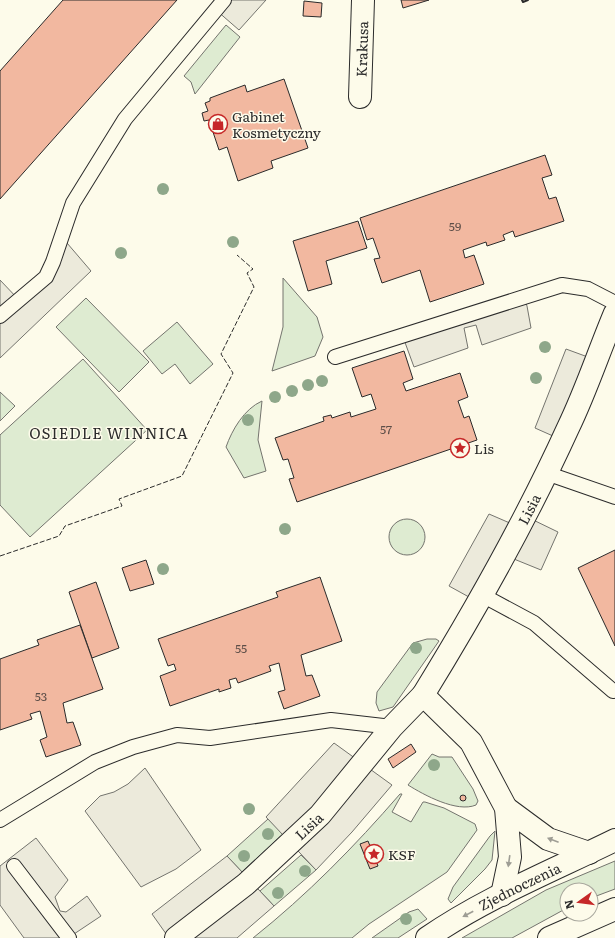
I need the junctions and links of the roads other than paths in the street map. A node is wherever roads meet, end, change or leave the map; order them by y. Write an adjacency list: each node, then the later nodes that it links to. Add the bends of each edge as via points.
1 (224, 0): 6 (lane, via 126,119 73,203 46,277)
2 (363, 0): 3 (street, Krakusa)
3 (360, 97)
4 (615, 302): 7 (lane, via 588,289 562,285)
5 (615, 313): 8 (street, Lisia, via 568,428)
6 (0, 316)
7 (335, 357)
8 (546, 473): 9 (lane); 10 (street, Lisia)
9 (615, 497)
10 (482, 595): 11 (lane, via 534,623); 12 (street, Lisia)
11 (613, 691)
12 (423, 695): 13 (street, Lisia); 14 (street, via 471,742)
13 (392, 727): 15 (lane, via 330,720 210,738 178,735 133,747 95,762); 22 (street, Lisia, via 320,815 246,884)
14 (506, 808): 17 (street, one-way to 14, via 548,839); 19 (street, one-way to 19, via 510,857)
15 (0, 820)
16 (615, 840): 17 (street, Zjednoczenia)
17 (590, 853): 19 (street, Zjednoczenia)
18 (14, 866): 21 (lane)
19 (502, 895): 23 (street, Zjednoczenia, one-way to 23)
20 (615, 909): 24 (street)
21 (69, 938)
22 (176, 938)
23 (427, 938)
24 (549, 938)

